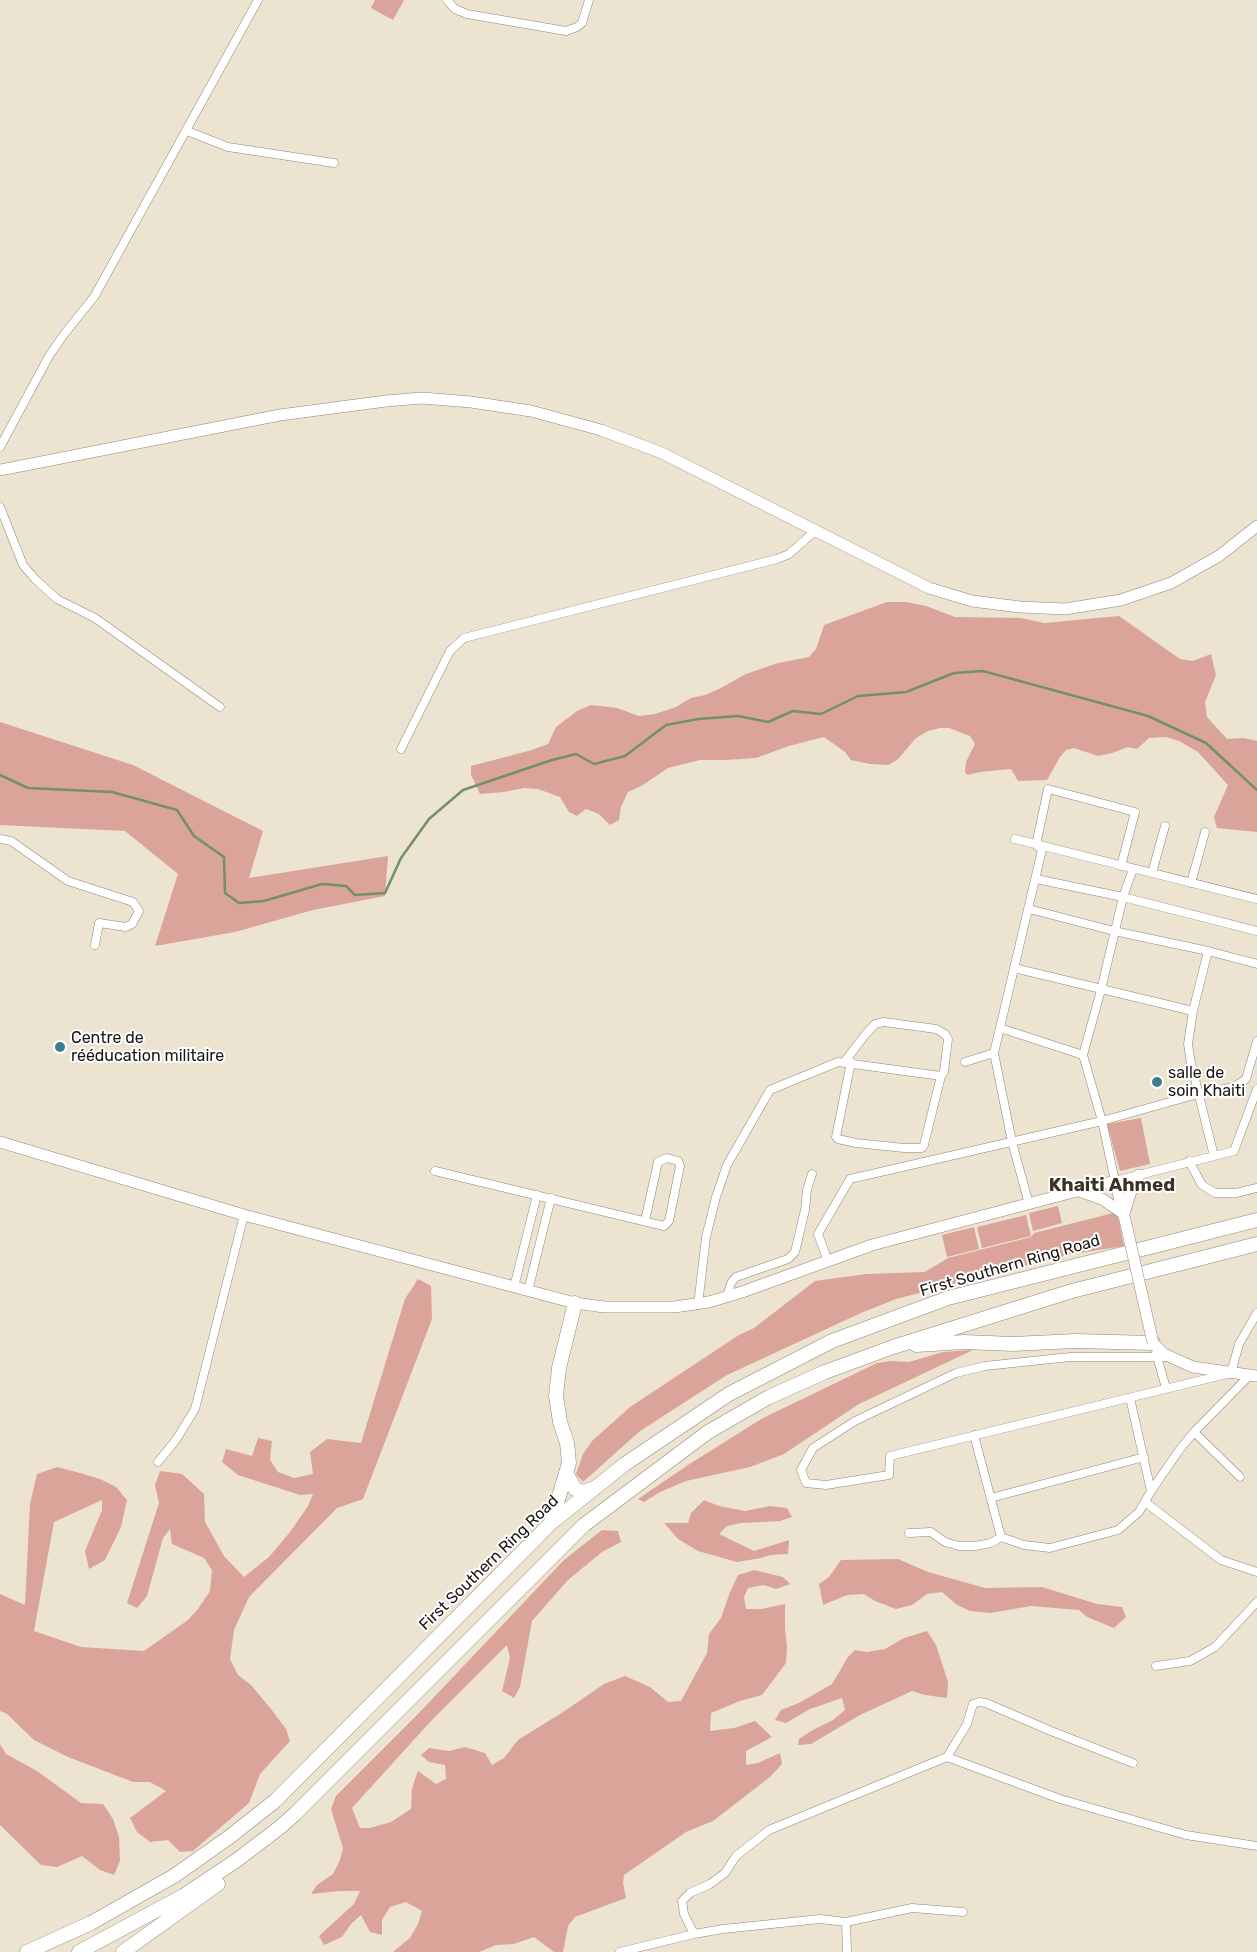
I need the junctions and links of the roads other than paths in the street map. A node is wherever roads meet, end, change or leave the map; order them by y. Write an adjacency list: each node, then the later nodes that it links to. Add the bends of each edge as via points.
1 (258, 0): 4 (street)
2 (447, 0): 3 (street, via 467,14 566,31 582,23)
3 (589, 0)
4 (187, 131): 5 (street, via 228,147); 6 (street, via 94,297 49,356)
5 (334, 163)
6 (0, 447)
7 (0, 470): 10 (main road, via 280,415 422,398 531,411 601,430 662,453)
8 (0, 507): 11 (street, via 24,565 56,599 95,618)
9 (1257, 526): 10 (main road, via 1219,556 1172,584 1121,600 1065,609 972,601 937,591)
10 (816, 531): 12 (street, via 789,554 777,558 464,638 450,651)
11 (220, 707)
12 (401, 749)
13 (1165, 826): 20 (street)
14 (1205, 832): 22 (street)
15 (0, 839): 28 (street, via 11,841 68,881 132,902 139,910 132,924 126,927 99,923)
16 (1015, 839): 17 (street)
17 (1036, 845): 18 (street); 18 (street, via 1048,789 1135,812); 21 (street, via 1042,850)
18 (1122, 866): 19 (street)
19 (1133, 869): 20 (street); 23 (street)
20 (1152, 873): 22 (street)
21 (1036, 879): 23 (street); 25 (street)
22 (1191, 883): 24 (street)
23 (1123, 898): 26 (street); 27 (street)
24 (1257, 899)
25 (1029, 909): 26 (street); 31 (street)
26 (1114, 931): 29 (street); 32 (street)
27 (1257, 931)
28 (95, 945)
29 (1208, 951): 30 (street); 33 (street)
30 (1257, 964)
31 (1014, 968): 32 (street); 34 (street)
32 (1101, 990): 33 (street); 37 (street)
33 (1193, 1011): 42 (street, via 1188,1044)
34 (1000, 1028): 36 (street); 37 (street)
35 (1257, 1041): 42 (street, via 1246,1079 1234,1087)
36 (994, 1053): 39 (street); 45 (street)
37 (1083, 1056): 43 (street)
38 (848, 1062): 40 (street); 40 (street, via 875,1024 895,1022 936,1029 945,1034 948,1039 947,1057); 40 (street, via 836,1137 856,1143 922,1148); 67 (street, via 829,1064 770,1090 727,1165 716,1197 706,1237)
39 (965, 1062)
40 (941, 1076)
41 (1257, 1089): 46 (street, via 1234,1150)
42 (1198, 1094): 43 (street); 46 (street)
43 (1102, 1121): 45 (street); 51 (street)
44 (0, 1142): 57 (main road)
45 (1012, 1142): 56 (street); 62 (street, via 850,1179 818,1234)
46 (1214, 1156): 47 (street)
47 (1190, 1162): 50 (street); 52 (street, via 1202,1185 1215,1193)
48 (435, 1171): 54 (street)
49 (812, 1174): 65 (street, via 795,1252 788,1259 736,1277 731,1282)
50 (1139, 1175): 51 (street); 58 (main road, via 1130,1194)
51 (1115, 1181): 53 (main road); 58 (main road)
52 (1257, 1188)
53 (1077, 1191): 56 (main road); 58 (main road, via 1102,1199)
54 (537, 1195): 55 (street); 63 (street)
55 (551, 1198): 60 (street); 64 (street)
56 (1029, 1204): 62 (main road, via 872,1245)
57 (244, 1215): 63 (main road); 80 (street, via 196,1409)
58 (1125, 1219): 69 (main road, bridge)
59 (1257, 1220): 83 (highway, First Southern Ring Road, via 948,1298 832,1341 729,1394)
60 (645, 1221): 60 (street, via 664,1226 668,1224 680,1166 678,1161 667,1158 658,1162)
61 (1257, 1244): 70 (highway, via 1072,1291)
62 (828, 1261): 65 (main road)
63 (514, 1287): 64 (main road)
64 (528, 1291): 66 (main road)
65 (727, 1297): 67 (main road)
66 (575, 1303): 67 (main road, via 617,1307); 81 (highway, via 559,1368 556,1396 567,1443 569,1463)
67 (698, 1305)
68 (1257, 1313): 73 (street, via 1239,1344)
69 (1154, 1343): 70 (highway, via 964,1342); 71 (street); 72 (main road)
70 (893, 1347): 95 (highway, via 769,1397 708,1432 584,1525)
71 (1156, 1357): 72 (street); 75 (street); 78 (street, via 1070,1357 985,1366 956,1373 855,1421 813,1448 801,1470 806,1483 826,1485 889,1475 890,1456)
72 (1170, 1358): 73 (main road, via 1193,1367)
73 (1232, 1373): 74 (main road); 75 (street)
74 (1253, 1376): 77 (street)
75 (1166, 1388): 76 (street)
76 (1130, 1398): 78 (street); 79 (street)
77 (1194, 1432): 82 (street); 84 (street)
78 (974, 1435): 85 (street)
79 (1144, 1457): 84 (street); 85 (street)
80 (158, 1462)
81 (566, 1473): 83 (highway, via 575,1489 583,1492); 87 (highway)
82 (1240, 1477)
83 (595, 1488): 87 (highway, First Southern Ring Road)
84 (1151, 1491): 86 (street)
85 (991, 1498): 89 (street)
86 (1145, 1502): 89 (street, via 1139,1512 1118,1530 1050,1548); 90 (street, via 1221,1560)
87 (552, 1523): 100 (highway, First Southern Ring Road, via 275,1801 174,1876 91,1923)
88 (909, 1533): 89 (street, via 931,1532 945,1542 959,1546 991,1543)
89 (1001, 1537)
90 (1257, 1572)
91 (1257, 1602): 92 (street, via 1215,1647 1190,1661)
92 (1156, 1666)
93 (947, 1757): 94 (street, via 967,1724 973,1704 979,1702); 96 (street, via 1060,1799 1176,1832); 99 (street, via 769,1830 736,1856 725,1873 682,1901 684,1914)
94 (1133, 1763)
95 (279, 1828): 101 (highway, via 183,1896); 102 (highway, via 222,1881)
96 (1257, 1846)
97 (963, 1912): 98 (street, via 912,1908)
98 (846, 1922): 99 (street, via 820,1920); 104 (street)
99 (694, 1934): 103 (street)
100 (27, 1952)
101 (79, 1952)
102 (123, 1952)
103 (620, 1952)
104 (847, 1952)

